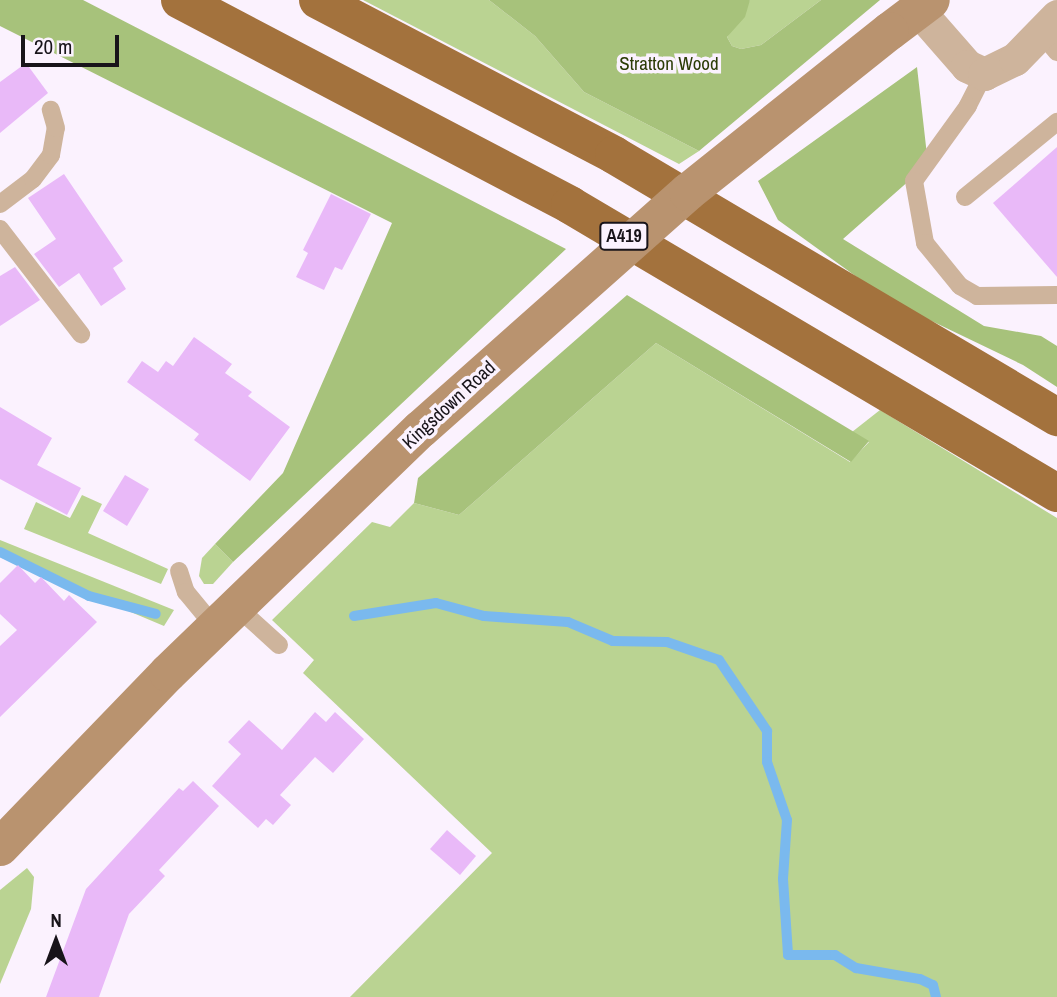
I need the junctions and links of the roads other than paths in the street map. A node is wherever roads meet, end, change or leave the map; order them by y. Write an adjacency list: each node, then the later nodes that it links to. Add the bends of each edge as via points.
1 (180, 0): 14 (highway, A419, via 570,205)
2 (318, 0): 13 (highway, via 614,155)
3 (913, 14): 5 (street, via 967,66); 16 (main road, Kingsdown Road, bridge, via 688,192 421,429)
4 (1052, 33): 5 (street, via 1000,69)
5 (984, 74): 11 (lane, via 968,106 914,181 925,243 960,286 977,296)
6 (51, 110): 9 (lane, via 56,128 51,155 33,179)
7 (1057, 122): 8 (lane)
8 (965, 197)
9 (0, 204)
10 (0, 229): 12 (lane)
11 (1057, 295)
12 (81, 334)
13 (1057, 417)
14 (1057, 493)
15 (179, 571): 16 (lane, via 186,592)
16 (225, 617): 17 (lane); 18 (main road, Kingsdown Road)
17 (279, 645)
18 (0, 847)

